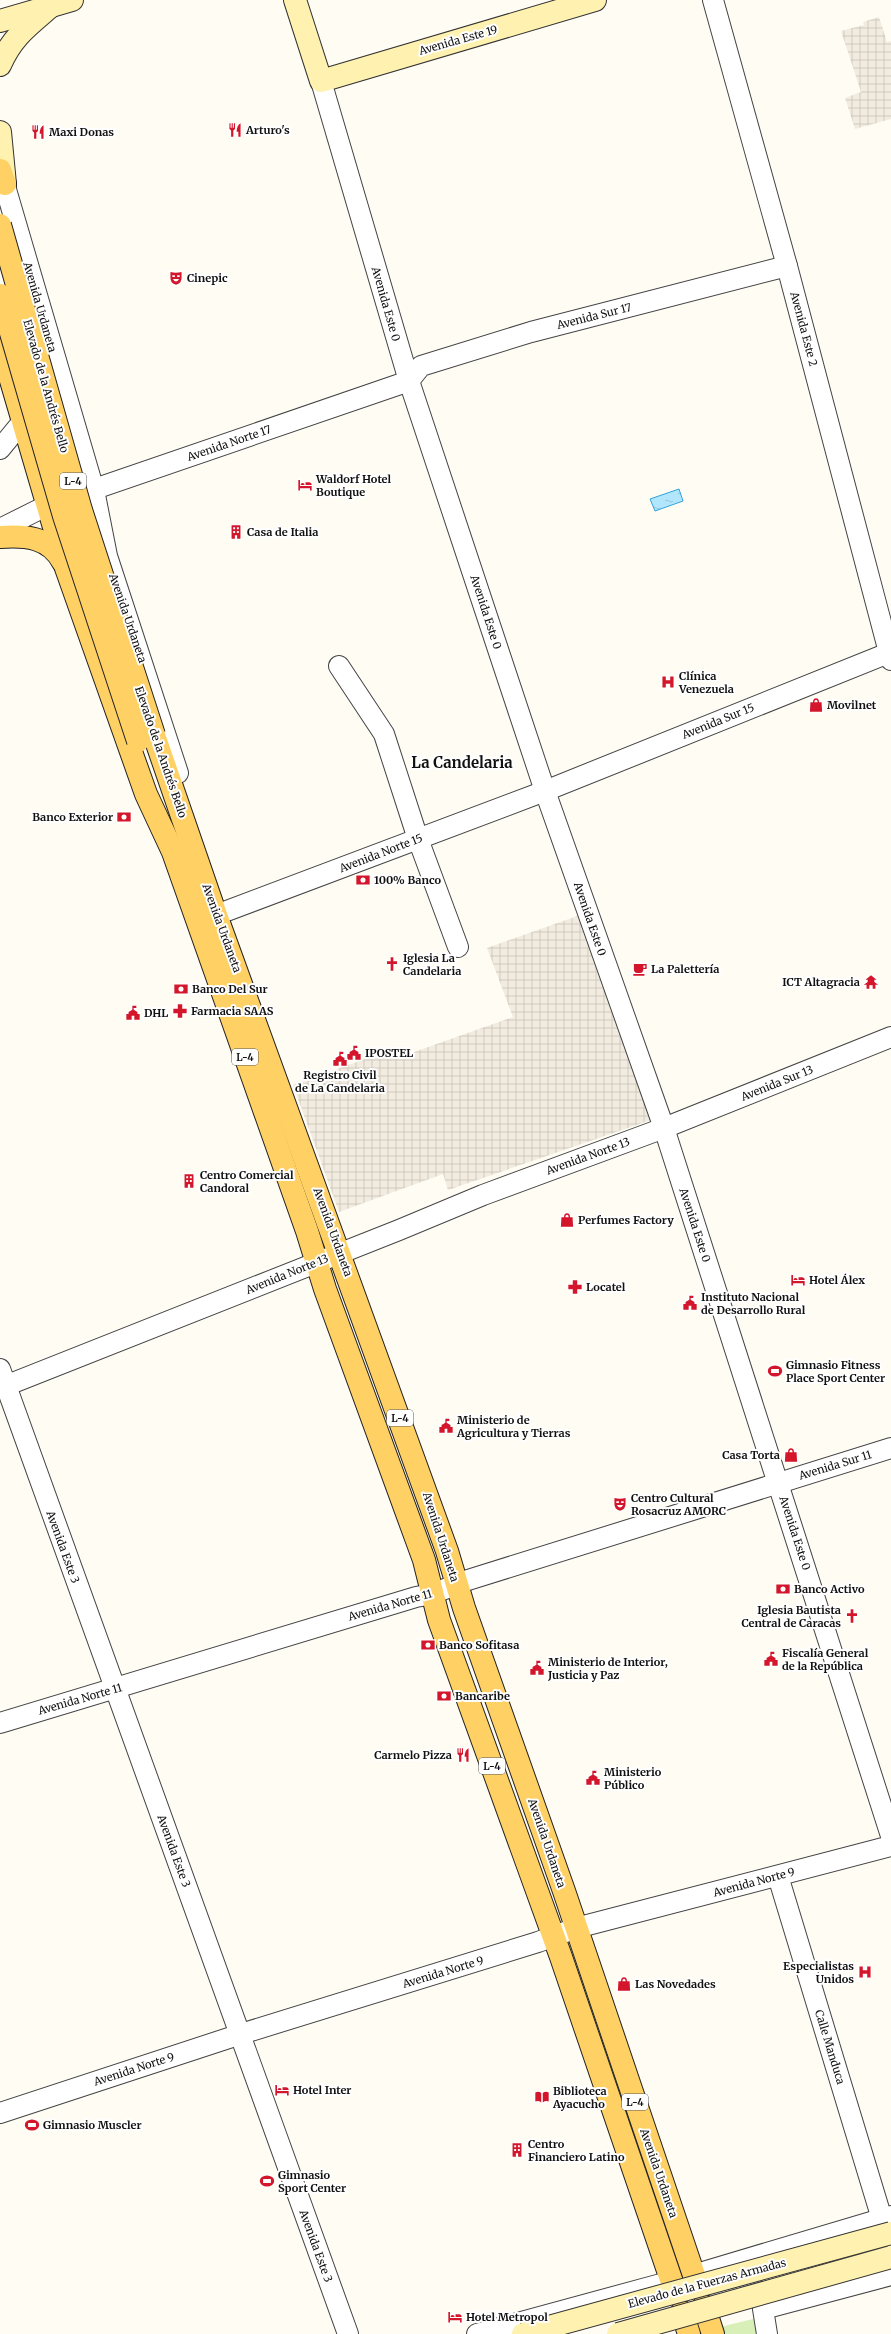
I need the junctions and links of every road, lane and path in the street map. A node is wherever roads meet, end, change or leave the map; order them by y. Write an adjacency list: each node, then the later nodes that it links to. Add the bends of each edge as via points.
1 (72, 0): 5 (main road)
2 (295, 0): 8 (main road, Avenida Este 0)
3 (595, 0): 8 (main road, Avenida Este 19)
4 (713, 0): 12 (street, Avenida Este 2)
5 (50, 7): 6 (main road); 7 (main road, via 8,47)
6 (0, 21)
7 (0, 65)
8 (321, 81): 15 (street, Avenida Este 0)
9 (0, 132): 10 (main road)
10 (2, 174): 18 (street, Avenida Urdaneta / L-4)
11 (0, 225): 26 (main road, Elevado de la Andrés Bello / L-4, bridge)
12 (787, 266): 15 (street, Avenida Sur 17, via 531,332 420,366); 24 (street, Avenida Este 2)
13 (0, 295): 26 (main road, Elevado de la Andrés Bello / L-4, bridge, via 64,516)
14 (0, 343): 16 (main road, Avenida Urdaneta / L-4)
15 (409, 381): 18 (street, Avenida Norte 17); 27 (street, Avenida Este 0)
16 (23, 421): 17 (street); 19 (main road, Avenida Urdaneta / L-4)
17 (0, 449)
18 (94, 490): 19 (street, Avenida Norte 17); 22 (street, Avenida Urdaneta / L-4)
19 (48, 505): 20 (street, Avenida Norte 17); 23 (main road, Avenida Urdaneta / L-4)
20 (0, 529)
21 (0, 537): 23 (main road, L-4, via 16,536 45,543 57,550)
22 (107, 556): 23 (main road, L-4, via 93,530 80,526 69,530 65,538); 29 (street, Avenida Urdaneta / L-4, via 181,783)
23 (66, 568): 30 (main road, Avenida Urdaneta / L-4, via 146,794)
24 (890, 655): 27 (street, Avenida Sur 15)
25 (339, 666): 28 (street, via 384,734)
26 (146, 738): 29 (main road, Elevado de la Andrés Bello / L-4); 30 (main road, Elevado de la Andrés Bello / L-4)
27 (545, 791): 28 (street, Avenida Norte 15); 34 (street, Avenida Este 0)
28 (418, 839): 31 (street, Avenida Norte 15); 32 (street)
29 (192, 843): 31 (main road, Avenida Urdaneta / L-4)
30 (173, 852): 36 (main road, Avenida Urdaneta / L-4)
31 (216, 915): 35 (main road, Avenida Urdaneta / L-4)
32 (458, 947)
33 (891, 1037): 34 (street, Avenida Sur 13)
34 (664, 1128): 35 (street, Avenida Norte 13, via 482,1195); 39 (street, Avenida Este 0)
35 (340, 1253): 36 (street, Avenida Norte 13); 40 (main road, Avenida Urdaneta / L-4, via 448,1551)
36 (316, 1262): 37 (street, Avenida Norte 13); 41 (main road, Avenida Urdaneta / L-4, via 424,1560)
37 (2, 1381): 42 (street, Avenida Este 3)
38 (891, 1448): 39 (street, Avenida Sur 11)
39 (778, 1482): 40 (street, Avenida Norte 11); 44 (street, Avenida Este 0)
40 (457, 1584): 41 (street, Avenida Norte 11); 47 (main road, Avenida Urdaneta / L-4)
41 (432, 1594): 42 (street, Avenida Norte 11, via 416,1596); 48 (main road, Avenida Urdaneta / L-4, via 439,1620)
42 (115, 1689): 43 (street, Avenida Norte 11); 49 (street, Avenida Este 3)
43 (0, 1723)
44 (891, 1836)
45 (891, 1846): 46 (street, Avenida Norte 9)
46 (778, 1876): 47 (street, Avenida Norte 9); 51 (street, Calle Manduca)
47 (576, 1928): 48 (street, Avenida Norte 9); 54 (main road, Avenida Urdaneta / L-4)
48 (553, 1937): 49 (street, Avenida Norte 9); 55 (main road, Avenida Urdaneta / L-4)
49 (241, 2034): 50 (street, Avenida Norte 9); 57 (street, Avenida Este 3)
50 (0, 2113)
51 (888, 2222): 54 (street); 59 (main road, Elevado de la Fuerzas Armadas, bridge)
52 (891, 2257): 60 (main road, bridge)
53 (891, 2275): 62 (street, via 763,2309)
54 (698, 2290): 61 (main road, Avenida Urdaneta / L-4)
55 (677, 2295): 56 (main road, Avenida Urdaneta / L-4); 58 (street)
56 (686, 2333)
57 (348, 2334)
58 (477, 2334)
59 (523, 2334)
60 (618, 2334)
61 (714, 2334)
62 (767, 2334)

